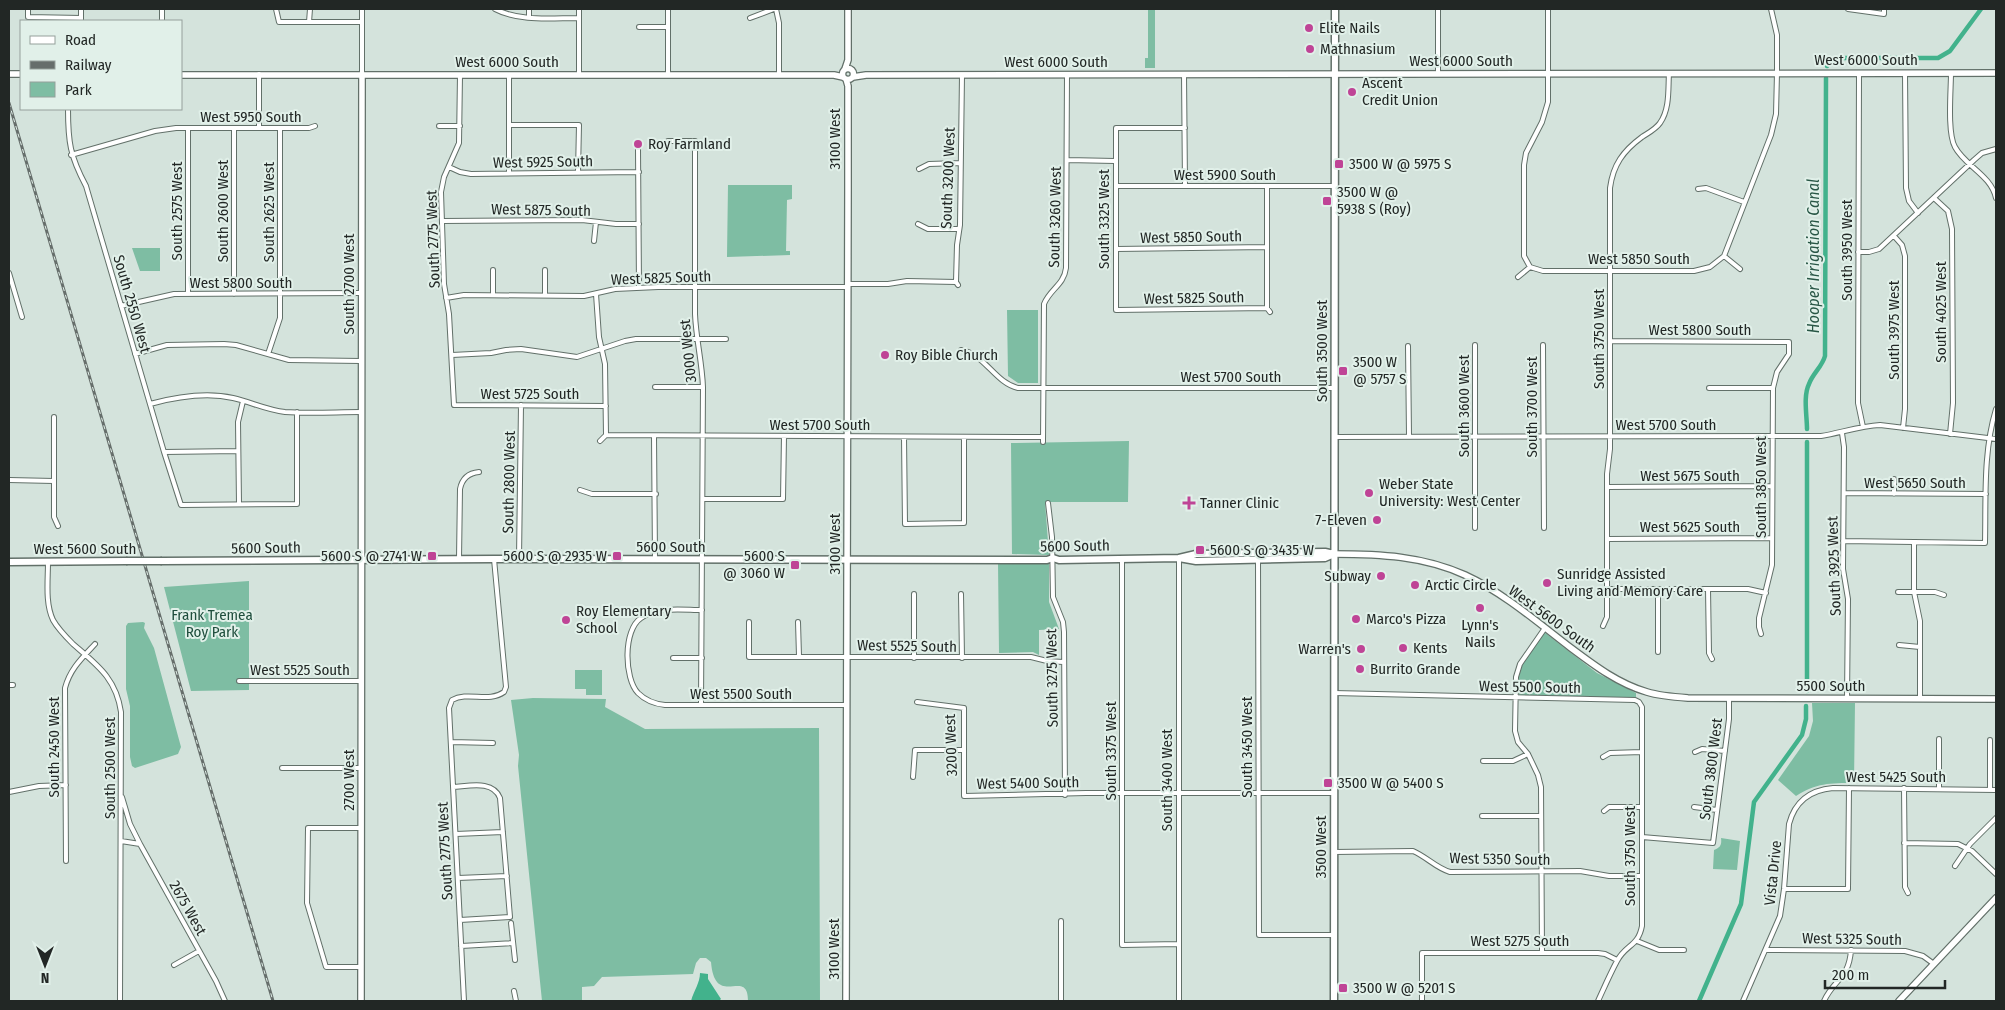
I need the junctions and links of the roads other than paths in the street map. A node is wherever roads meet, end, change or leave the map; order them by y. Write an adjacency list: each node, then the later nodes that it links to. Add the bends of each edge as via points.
1 (28, 9): 21 (street, via 28,17)
2 (81, 9): 21 (street)
3 (276, 9): 22 (street, via 279,22)
4 (310, 9): 22 (street)
5 (362, 9): 23 (street, South 2700 West)
6 (495, 9): 18 (street)
7 (529, 9): 18 (street)
8 (579, 9): 19 (street)
9 (668, 9): 24 (street)
10 (775, 9): 20 (street); 45 (street, via 779,23)
11 (848, 9): 37 (street)
12 (1335, 9): 26 (main road, South 3500 West)
13 (1438, 9): 27 (street)
14 (1548, 9): 28 (street)
15 (1771, 9): 30 (street, via 1777,35)
16 (1848, 9): 17 (street)
17 (1884, 11)
18 (529, 18): 19 (street)
19 (579, 18): 43 (street)
20 (750, 18)
21 (81, 20)
22 (309, 22): 23 (street)
23 (362, 22): 36 (street, South 2700 West)
24 (668, 26): 25 (street); 44 (street)
25 (639, 27)
26 (1335, 73): 27 (street, West 6000 South); 39 (street, West 6000 South); 73 (main road, South 3500 West)
27 (1438, 73): 28 (street, West 6000 South)
28 (1548, 73): 29 (street, West 6000 South); 90 (street, via 1546,112 1526,153 1524,165 1524,256)
29 (1669, 73): 30 (street, West 6000 South); 94 (street, South 3750 West, via 1668,97 1660,123 1629,146 1612,176)
30 (1777, 73): 31 (street, West 6000 South); 77 (street, via 1776,114 1771,135)
31 (1859, 73): 32 (street, West 6000 South); 88 (street, South 3950 West)
32 (1905, 73): 33 (street, West 6000 South); 78 (street, via 1906,188 1909,201)
33 (1951, 73): 34 (street, West 6000 South); 63 (street, via 1951,135 1955,147)
34 (1996, 73)
35 (259, 74): 36 (street, West 6000 South); 40 (street, West 6000 South); 54 (street)
36 (362, 74): 41 (street, West 6000 South); 102 (street, South 2700 West)
37 (848, 74): 45 (street, West 6000 South); 46 (street, West 6000 South); 98 (street, 3100 West)
38 (1067, 74): 39 (street, West 6000 South); 46 (street, West 6000 South); 61 (street, South 3260 West)
39 (1184, 74): 56 (street)
40 (182, 75)
41 (460, 75): 42 (street, West 6000 South); 51 (street, South 2775 West)
42 (509, 75): 43 (street, West 6000 South); 48 (street)
43 (578, 75): 44 (street, West 6000 South)
44 (668, 75): 45 (street, West 6000 South)
45 (779, 75)
46 (962, 75): 64 (street, South 3200 West)
47 (68, 110): 60 (street, South 2550 West)
48 (509, 125): 67 (street, via 578,125); 69 (street)
49 (315, 126): 55 (street, West 5950 South)
50 (439, 126): 51 (street)
51 (460, 126): 65 (street, South 2775 West, via 459,143)
52 (188, 128): 53 (street, West 5950 South); 60 (street, West 5950 South, via 155,131); 103 (street, South 2575 West)
53 (234, 128): 54 (street, West 5950 South); 104 (street, South 2600 West)
54 (259, 128): 55 (street, West 5950 South)
55 (280, 128): 105 (street, South 2625 West)
56 (1185, 128): 62 (street, South 3325 West, via 1116,128); 71 (street)
57 (668, 141): 100 (street, 3000 West, via 695,141)
58 (638, 149): 68 (street)
59 (1996, 149): 63 (street, via 1982,153)
60 (71, 155): 110 (street, South 2550 West, via 86,186)
61 (1067, 160): 62 (street); 128 (street, South 3260 West, via 1066,268 1064,280 1044,304)
62 (1116, 161): 70 (street, South 3325 West)
63 (1970, 163): 75 (street); 76 (street, via 1988,181)
64 (960, 164): 66 (street, via 929,164); 83 (street, South 3200 West)
65 (449, 167): 69 (street, West 5925 South, via 471,174); 79 (street, South 2775 West, via 442,185)
66 (919, 169)
67 (578, 172): 68 (street, West 5925 South); 69 (street, West 5925 South)
68 (639, 172): 81 (street)
69 (509, 173)
70 (1116, 186): 71 (street, West 5900 South); 87 (street, South 3325 West)
71 (1185, 186): 72 (street, West 5900 South)
72 (1267, 186): 73 (street, West 5900 South); 86 (street)
73 (1334, 186): 129 (main road, South 3500 West)
74 (1698, 189): 77 (street, via 1706,188)
75 (1934, 198): 78 (street); 144 (street, South 4025 West, via 1948,211 1952,229 1953,402)
76 (1996, 198)
77 (1744, 202): 89 (street)
78 (1918, 212): 84 (street)
79 (442, 221): 80 (street, West 5875 South); 109 (street, South 2775 West)
80 (596, 222): 81 (street, West 5875 South); 85 (street)
81 (639, 224): 101 (street)
82 (918, 224): 83 (street, via 928,229)
83 (959, 230): 97 (street, South 3200 West)
84 (1894, 236): 88 (street, via 1879,249); 142 (street, South 3975 West, via 1902,245 1905,256)
85 (594, 241)
86 (1267, 247): 87 (street, West 5850 South); 111 (street, West 5825 South, via 1269,310)
87 (1116, 249): 111 (street, South 3325 West)
88 (1858, 252): 141 (street, South 3950 West, via 1858,403)
89 (1724, 256): 91 (street); 94 (street, West 5850 South, via 1710,267 1694,271)
90 (1530, 268): 94 (street, West 5850 South, via 1543,271); 96 (street)
91 (1740, 269)
92 (493, 270): 107 (street)
93 (545, 270): 108 (street)
94 (1610, 271): 115 (street, South 3750 West)
95 (9, 272): 99 (street)
96 (1518, 277)
97 (957, 283): 98 (street, West 5825 South, via 907,281)
98 (848, 286): 100 (street, West 5825 South); 149 (street, 3100 West)
99 (11, 287): 112 (street)
100 (695, 287): 101 (street, West 5825 South); 113 (street, 3000 West)
101 (639, 288): 106 (street, West 5825 South)
102 (362, 293): 105 (street, West 5800 South); 125 (street, South 2700 West)
103 (188, 294): 104 (street, West 5800 South); 110 (street, West 5800 South, via 159,296)
104 (234, 294): 105 (street, West 5800 South)
105 (280, 294): 123 (street, South 2625 West, via 280,318)
106 (596, 294): 108 (street, West 5825 South); 120 (street)
107 (493, 295): 108 (street, West 5825 South); 109 (street, West 5825 South)
108 (545, 295)
109 (446, 298): 124 (street, South 2775 West)
110 (121, 306): 122 (street, South 2550 West)
111 (1116, 310)
112 (22, 317)
113 (696, 339): 114 (street); 120 (street, via 636,339); 127 (street, 3000 West)
114 (726, 339)
115 (1610, 341): 116 (street, West 5800 South); 155 (street, South 3750 West)
116 (1790, 342): 131 (street, South 3850 West, via 1789,354 1777,372)
117 (1475, 345): 153 (street, South 3600 West)
118 (1543, 345): 154 (street, South 3700 West)
119 (1408, 346): 152 (street)
120 (602, 349): 124 (street, via 577,357 521,349); 136 (street)
121 (961, 350): 128 (street, West 5700 South, via 970,351 1013,387)
122 (135, 354): 123 (street, via 167,345 224,344); 133 (street, South 2550 West)
123 (268, 354): 125 (street, via 288,360)
124 (452, 355): 134 (street, South 2775 West)
125 (361, 361): 139 (street, South 2700 West)
126 (655, 387): 127 (street)
127 (703, 387): 147 (street, 3000 West)
128 (1043, 388): 129 (street, West 5700 South); 160 (street, South 3260 West)
129 (1334, 388): 151 (main road, South 3500 West)
130 (1709, 388): 131 (street)
131 (1773, 388): 156 (street, South 3850 West)
132 (242, 401): 133 (street, via 183,397); 138 (street, via 268,409); 162 (street)
133 (150, 404): 163 (street, South 2550 West)
134 (454, 405): 135 (street, West 5725 South)
135 (521, 405): 136 (street, West 5725 South); 192 (street, South 2800 West)
136 (606, 406): 145 (street)
137 (1996, 409): 158 (street)
138 (297, 412): 139 (street); 177 (street, via 297,504)
139 (361, 412): 189 (street, South 2700 West)
140 (54, 417): 167 (street)
141 (1863, 427): 142 (street, West 5700 South); 143 (street, West 5700 South)
142 (1903, 428): 144 (street, West 5700 South)
143 (1842, 433): 156 (street, West 5700 South); 171 (street, South 3925 West)
144 (1950, 434): 158 (street, West 5700 South)
145 (606, 436): 146 (street, West 5700 South); 161 (street)
146 (654, 436): 147 (street, West 5700 South); 172 (street)
147 (703, 436): 148 (street, West 5700 South); 175 (street, 3000 West)
148 (784, 436): 149 (street, West 5700 South); 175 (street, via 783,499)
149 (848, 436): 150 (street, West 5700 South); 195 (street, 3100 West)
150 (904, 436): 157 (street, West 5700 South); 157 (street, via 905,524 964,523)
151 (1334, 436): 152 (street, West 5700 South); 185 (main road, South 3500 West)
152 (1409, 436): 153 (street, West 5700 South)
153 (1475, 436): 154 (street, West 5700 South); 179 (street, South 3600 West)
154 (1543, 436): 155 (street, West 5700 South); 180 (street, South 3700 West)
155 (1610, 436): 156 (street, West 5700 South); 169 (street, South 3750 West)
156 (1773, 436): 168 (street, South 3850 West)
157 (964, 437): 160 (street, West 5700 South)
158 (1989, 438): 159 (street, West 5700 South); 174 (street)
159 (1996, 439)
160 (1043, 440)
161 (600, 441)
162 (238, 451): 163 (street); 177 (street)
163 (164, 452): 177 (street, South 2550 West, via 181,505)
164 (479, 472): 190 (street, via 467,476 461,483)
165 (1894, 479): 173 (street)
166 (9, 480): 167 (street)
167 (54, 480): 178 (street, via 54,517)
168 (1772, 486): 169 (street, West 5675 South); 181 (street, South 3850 West)
169 (1607, 487): 182 (street, South 3750 West)
170 (580, 490): 172 (street, via 592,494)
171 (1844, 493): 173 (street, West 5650 South); 183 (street, South 3925 West)
172 (656, 494): 193 (street)
173 (1894, 494): 174 (street, West 5650 South)
174 (1986, 494): 184 (street, via 1985,542)
175 (702, 499): 194 (street, 3000 West)
176 (1048, 503): 186 (street, South 3275 West)
177 (238, 504)
178 (58, 526)
179 (1476, 528)
180 (1544, 528)
181 (1772, 538): 182 (street, West 5625 South); 205 (street, South 3850 West, via 1772,565)
182 (1607, 539): 200 (street, South 3750 West)
183 (1843, 541): 184 (street); 234 (street, South 3925 West, via 1848,599)
184 (1914, 542): 204 (street)
185 (1334, 554): 188 (main road, 5600 South, via 1196,554); 196 (main road, 5600 South, via 1325,558); 213 (street, West 5600 South, via 1402,556 1438,565 1487,587); 230 (main road, South 3500 West)
186 (1053, 558): 187 (main road, 5600 South); 195 (main road, 5600 South); 227 (street, South 3275 West, via 1053,596 1063,622)
187 (1122, 558): 188 (main road, 5600 South); 263 (street, South 3375 West)
188 (1179, 558): 196 (main road, 5600 South, via 1196,561); 264 (street, South 3400 West)
189 (361, 559): 190 (main road, 5600 South); 197 (main road, 5600 South); 228 (street, 2700 West)
190 (459, 559): 191 (main road, 5600 South)
191 (494, 559): 192 (main road, 5600 South); 243 (street, South 2775 West, via 506,687 497,696 458,696 452,700 449,708)
192 (519, 559): 193 (main road, 5600 South)
193 (655, 559): 194 (main road, 5600 South)
194 (702, 559): 195 (main road, 5600 South); 209 (street, 3000 West)
195 (847, 559): 221 (street, 3100 West)
196 (1258, 559): 265 (street, South 3450 West)
197 (162, 561): 199 (main road, West 5600 South, bridge)
198 (9, 562): 199 (main road, West 5600 South)
199 (48, 562): 219 (street, South 2500 West, via 48,604 53,620)
200 (1607, 589): 201 (street); 212 (street, South 3750 West, via 1607,617)
201 (1658, 589): 202 (street); 218 (street)
202 (1708, 589): 205 (street, via 1748,589); 226 (street, via 1709,653)
203 (1898, 592): 204 (street)
204 (1914, 592): 208 (street); 217 (street, via 1920,621)
205 (1766, 593): 214 (street, South 3850 West, via 1759,618)
206 (914, 594): 224 (street)
207 (961, 594): 225 (street)
208 (1944, 595)
209 (702, 610): 223 (street, 3000 West); 239 (street, West 5500 South, via 660,610 642,617 633,627 628,645 630,680 646,700 656,704)
210 (750, 622): 220 (street, West 5525 South, via 749,657)
211 (798, 622): 220 (street)
212 (1602, 626)
213 (1545, 628): 231 (street, West 5600 South, via 1610,676); 232 (street, via 1520,664 1516,677)
214 (1761, 634)
215 (95, 644): 219 (street, South 2450 West)
216 (1899, 645): 217 (street)
217 (1920, 647): 235 (street)
218 (1658, 652)
219 (85, 654): 255 (street, South 2450 West, via 69,676 66,688); 267 (street, South 2500 West, via 112,683 120,700)
220 (799, 656): 221 (street, West 5525 South)
221 (847, 656): 224 (street, West 5525 South); 240 (street, 3100 West)
222 (673, 658): 223 (street)
223 (702, 658): 239 (street, 3000 West)
224 (914, 658): 225 (street, West 5525 South)
225 (962, 658): 227 (street, West 5525 South, via 1031,657)
226 (1712, 659)
227 (1064, 662): 268 (street, South 3275 West)
228 (361, 681): 229 (street, West 5525 South); 253 (street, 2700 West)
229 (239, 682)
230 (1334, 693): 232 (street, West 5500 South); 266 (main road, 3500 West)
231 (1666, 697): 233 (street, 5500 South)
232 (1517, 698): 237 (street, West 5500 South); 249 (street, via 1515,731 1518,742)
233 (1729, 698): 234 (street, 5500 South); 248 (street, South 3800 West)
234 (1847, 699): 235 (street, 5500 South)
235 (1920, 699): 236 (street, 5500 South)
236 (1996, 699)
237 (1635, 700): 246 (street, South 3750 West, via 1642,707)
238 (917, 702): 245 (street, 3200 West, via 964,708)
239 (701, 705): 240 (street, West 5500 South)
240 (847, 705): 323 (street, 3100 West)
241 (1939, 739): 259 (street)
242 (1990, 740): 260 (street)
243 (451, 742): 244 (street); 256 (street, South 2775 West)
244 (493, 743)
245 (963, 750): 254 (street, via 915,750); 269 (street, 3200 West)
246 (1642, 752): 250 (street, via 1610,753); 271 (street, South 3750 West)
247 (1695, 752): 248 (street, via 1702,749)
248 (1724, 752): 273 (street, South 3800 West)
249 (1528, 754): 251 (street, via 1513,761); 276 (street, via 1541,787)
250 (1603, 757)
251 (1483, 761)
252 (282, 768): 253 (street)
253 (361, 768): 278 (street, 2700 West)
254 (913, 777)
255 (66, 786): 262 (street, via 39,786); 287 (street, South 2450 West)
256 (453, 787): 279 (street, via 487,786 498,792); 280 (street, South 2775 West)
257 (1849, 788): 258 (street, West 5425 South); 270 (street, West 5425 South, via 1824,788); 294 (street, via 1848,889)
258 (1904, 788): 259 (street, West 5425 South); 283 (street)
259 (1939, 789): 260 (street, West 5425 South)
260 (1990, 789): 261 (street, West 5425 South)
261 (1996, 790)
262 (9, 792)
263 (1122, 793): 264 (street, West 5400 South); 268 (street, West 5400 South); 305 (street, South 3375 West, via 1122,944)
264 (1179, 793): 265 (street, West 5400 South); 305 (street, South 3400 West)
265 (1259, 793): 266 (street, West 5400 South); 300 (street, South 3450 West)
266 (1334, 793): 286 (main road, 3500 West)
267 (121, 794): 282 (street, South 2500 West); 284 (street, 2675 West)
268 (1065, 795): 269 (street, West 5400 South)
269 (964, 796)
270 (1799, 802): 294 (street, Vista Drive, via 1789,824)
271 (1642, 807): 274 (street, via 1609,807); 281 (street, South 3750 West)
272 (1694, 807): 273 (street)
273 (1717, 810): 281 (street, South 3800 West, via 1713,843)
274 (1604, 811)
275 (1482, 816): 276 (street)
276 (1541, 816): 289 (street)
277 (1996, 818): 285 (street)
278 (361, 828): 316 (street, 2700 West); 316 (street, via 308,828 307,903 326,967)
279 (503, 832): 280 (street); 291 (street)
280 (456, 834): 293 (street, South 2775 West)
281 (1642, 836): 292 (street, South 3750 West)
282 (121, 841): 284 (street); 318 (street, South 2500 West)
283 (1904, 843): 285 (street, via 1951,843); 295 (street)
284 (140, 844): 310 (street, 2675 West)
285 (1967, 847): 288 (street); 290 (street)
286 (1334, 852): 289 (street, West 5350 South, via 1413,851 1450,872); 301 (main road, 3500 West)
287 (66, 861)
288 (1955, 866)
289 (1542, 872): 292 (street, West 5350 South, via 1580,871 1609,876); 311 (street)
290 (1996, 874)
291 (507, 876): 293 (street); 297 (street, via 510,917)
292 (1642, 876): 303 (street, South 3750 West, via 1642,926)
293 (458, 878): 297 (street, South 2775 West)
294 (1784, 889): 308 (street, Vista Drive, via 1780,916)
295 (1908, 894)
296 (1996, 898): 314 (street)
297 (460, 920): 306 (street, South 2775 West)
298 (1061, 921): 324 (street)
299 (511, 923): 304 (street)
300 (1259, 935): 301 (street); 302 (street)
301 (1334, 935): 326 (main road, 3500 West)
302 (1254, 940)
303 (1637, 941): 307 (street, via 1658,950); 313 (street)
304 (513, 943): 306 (street); 312 (street)
305 (1179, 944): 325 (street, South 3400 West)
306 (461, 946): 321 (street, South 2775 West)
307 (1684, 950)
308 (1766, 950): 309 (street, West 5325 South); 329 (street, Vista Drive)
309 (1851, 950): 314 (street, West 5325 South, via 1914,952); 330 (street, via 1845,974)
310 (199, 951): 315 (street); 319 (street, 2675 West)
311 (1542, 953): 313 (street, West 5275 South, via 1598,952); 327 (street, West 5275 South, via 1422,953)
312 (515, 960)
313 (1617, 960): 328 (street)
314 (1934, 964): 331 (street)
315 (174, 965)
316 (361, 967): 320 (street, 2700 West)
317 (514, 991): 322 (street)
318 (120, 1001)
319 (225, 1001)
320 (361, 1001)
321 (464, 1001)
322 (516, 1001)
323 (846, 1001)
324 (1061, 1001)
325 (1179, 1001)
326 (1334, 1001)
327 (1422, 1001)
328 (1598, 1001)
329 (1743, 1001)
330 (1824, 1001)
331 (1899, 1001)

